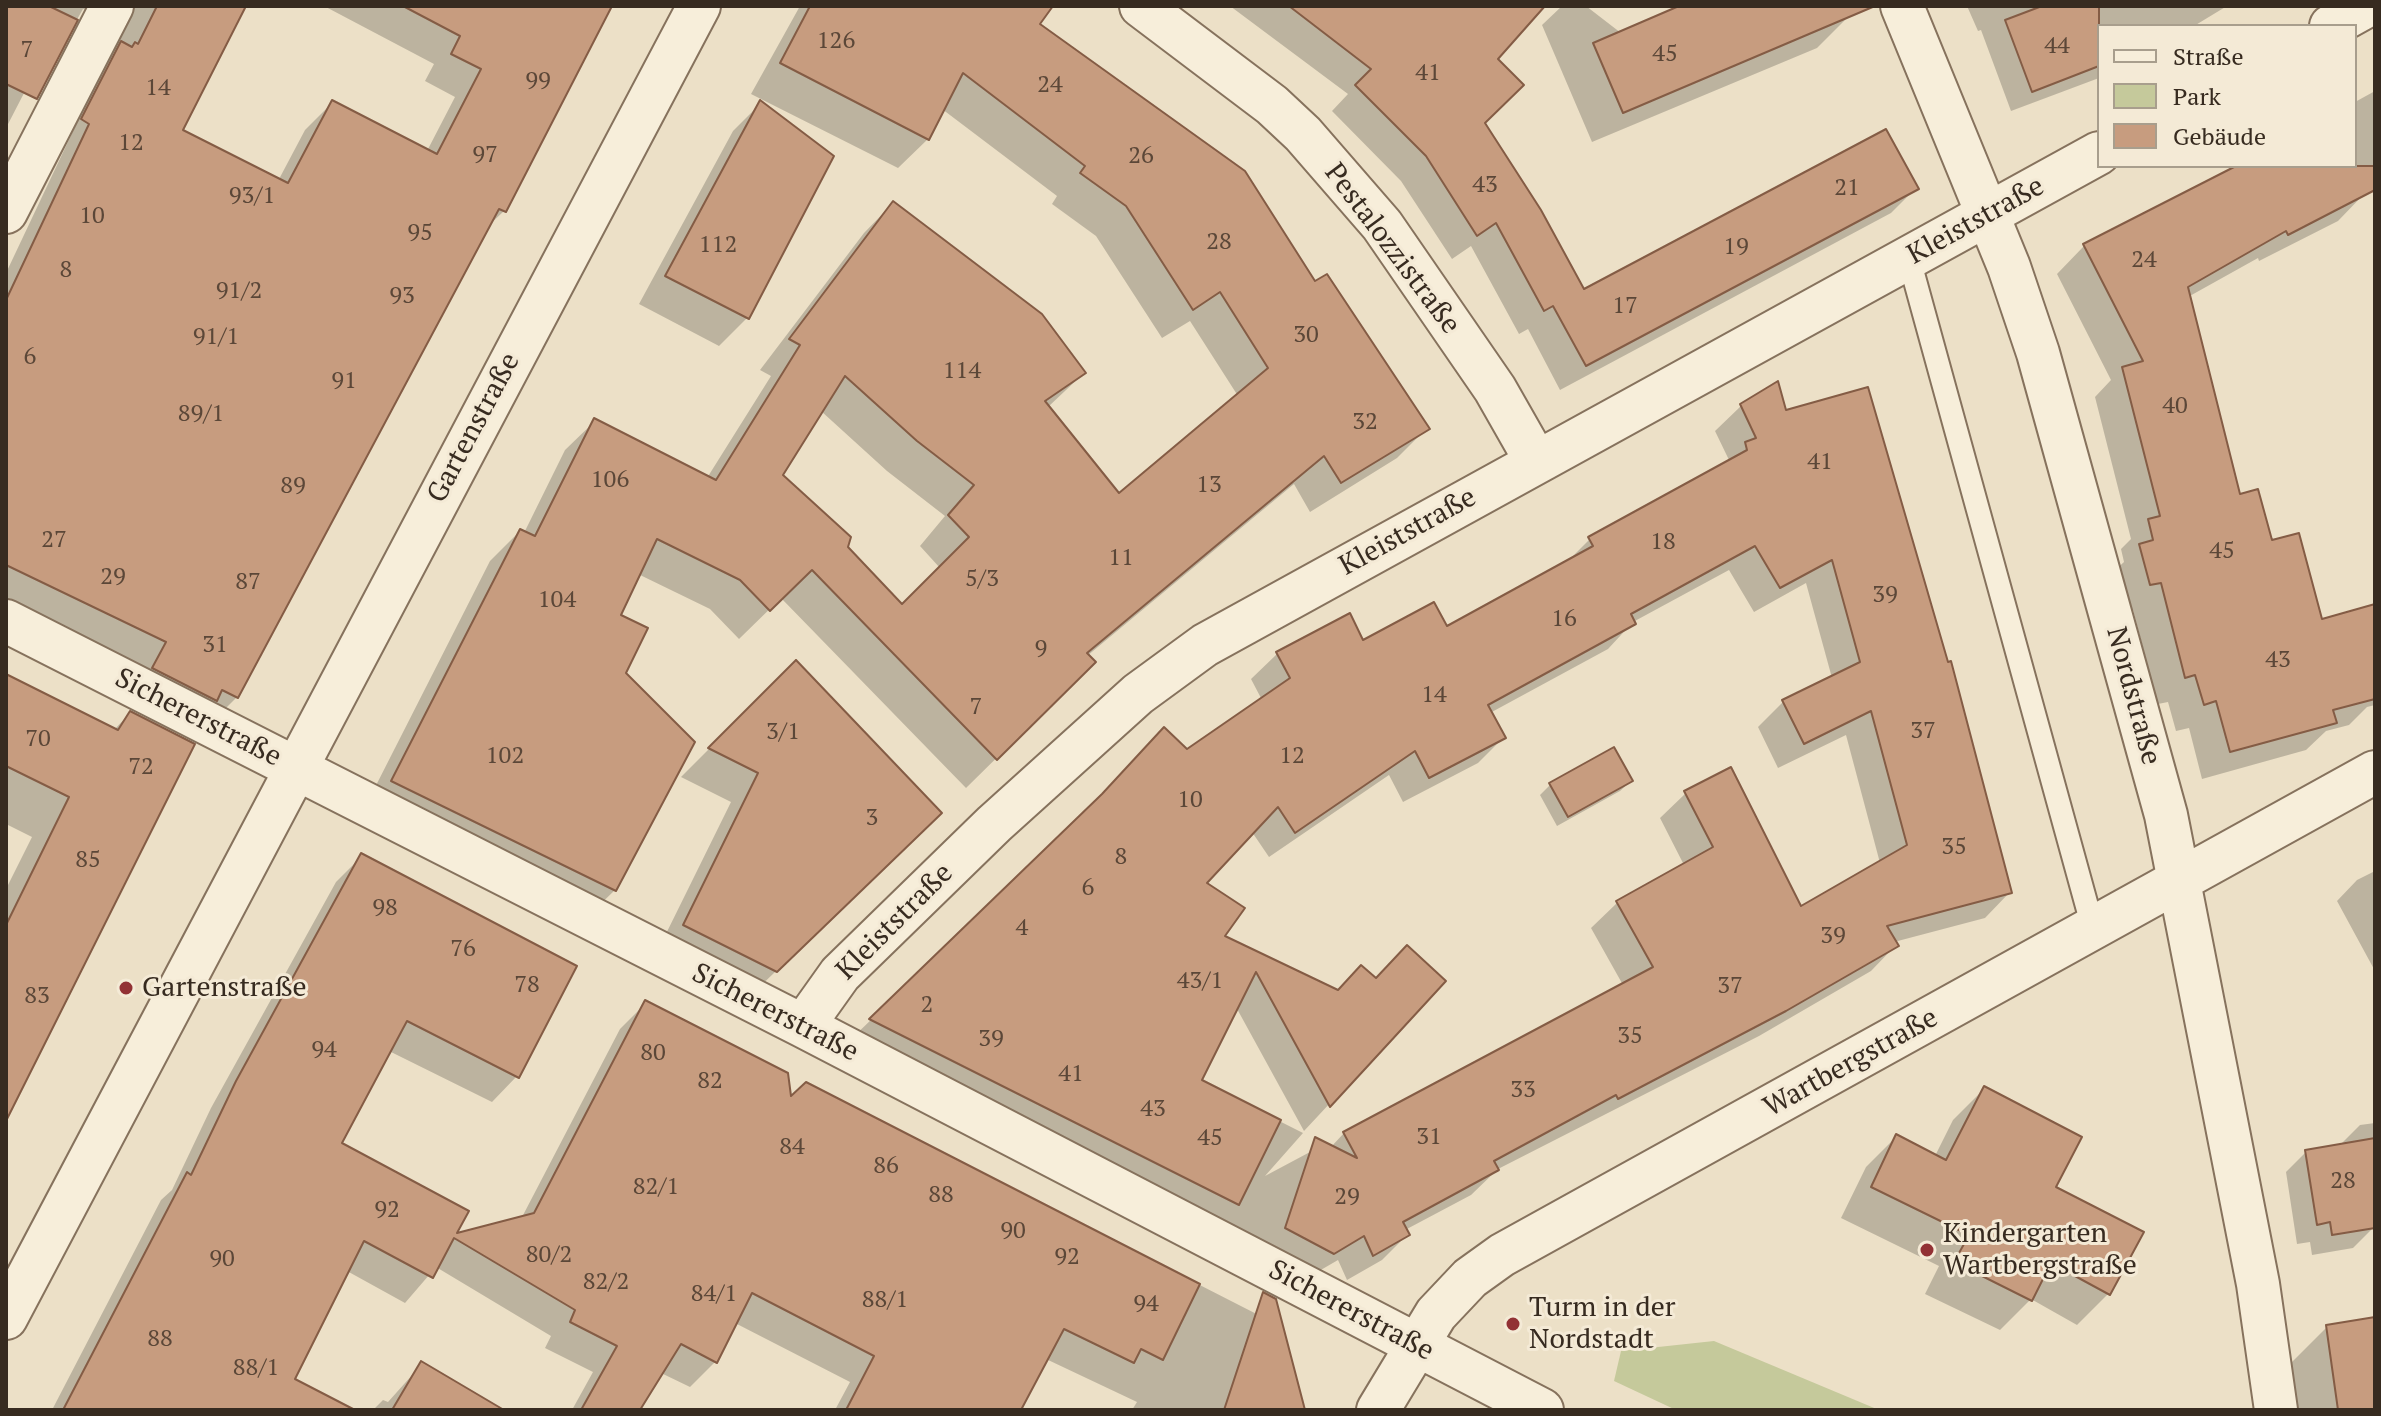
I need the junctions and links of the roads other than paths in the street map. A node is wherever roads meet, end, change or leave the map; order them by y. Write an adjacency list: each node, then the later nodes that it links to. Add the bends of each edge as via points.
1 (112, 6): 8 (street)
2 (699, 6): 13 (street, Gartenstraße)
3 (1141, 6): 11 (street, Pestalozzistraße, via 1272,105 1382,225 1478,363)
4 (1902, 6): 9 (street, Nordstraße)
5 (2367, 6): 6 (street)
6 (2335, 24)
7 (2097, 154): 9 (street, Kleiststraße)
8 (6, 212)
9 (1987, 215): 10 (street, Kleiststraße); 15 (street, Nordstraße, via 2038,353)
10 (1909, 259): 11 (street, Kleiststraße); 16 (lane)
11 (1536, 461): 17 (street, Kleiststraße, via 1205,645 1138,694 840,974)
12 (6, 621): 13 (street, Sichererstraße)
13 (294, 767): 17 (street, Sichererstraße); 18 (street, Gartenstraße)
14 (2375, 772): 15 (street, Wartbergstraße)
15 (2180, 877): 16 (street, Wartbergstraße); 22 (street, Nordstraße, via 2258,1284)
16 (2093, 928): 19 (street, Wartbergstraße, via 1502,1255 1461,1287)
17 (803, 1026): 19 (street, Sichererstraße)
18 (10, 1302)
19 (1417, 1346): 20 (street, Wartbergstraße); 21 (street, Sichererstraße)
20 (1378, 1410)
21 (1542, 1410)
22 (2276, 1410)

